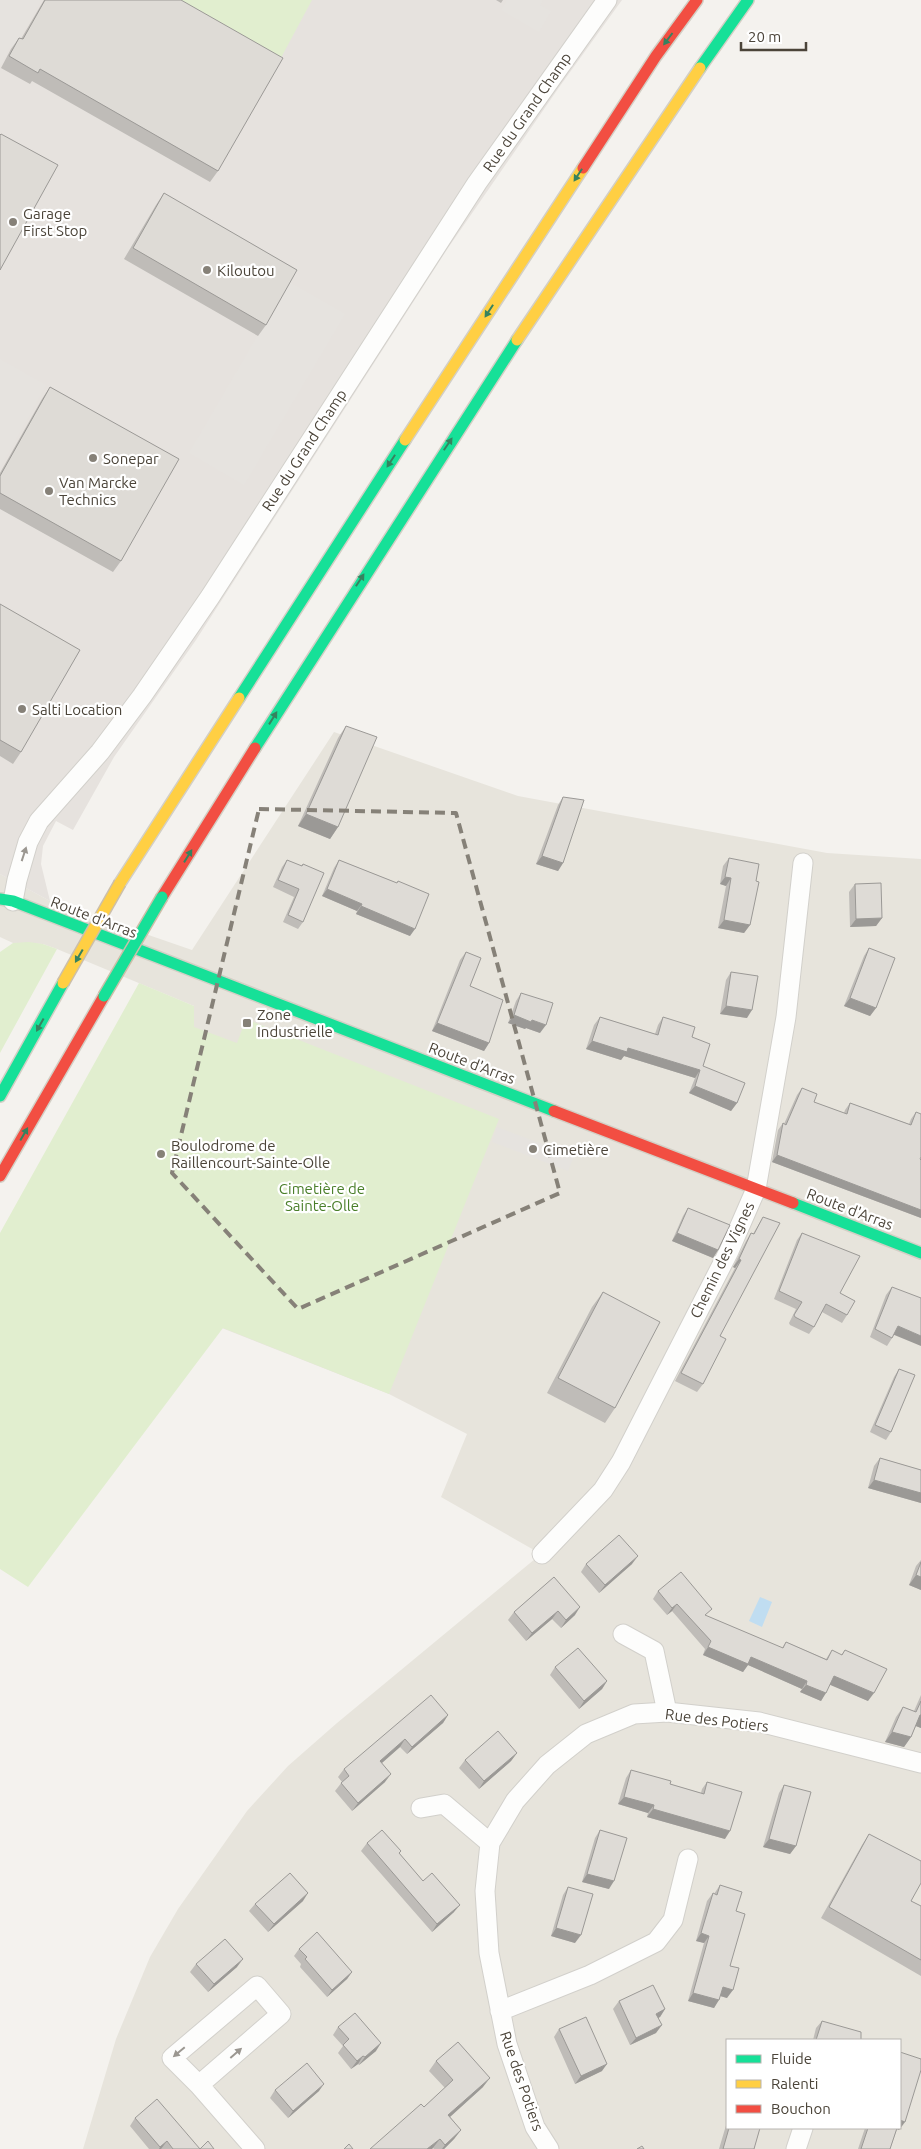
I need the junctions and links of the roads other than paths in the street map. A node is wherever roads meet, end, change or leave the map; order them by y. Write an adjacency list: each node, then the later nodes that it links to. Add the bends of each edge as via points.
1 (607, 0): 5 (street, Rue du Grand Champ, one-way to 1, via 17,880 28,842 39,821 100,752 136,705 210,597 482,175)
2 (697, 0): 6 (main road, one-way to 6, bridge, via 656,56 400,447 120,883)
3 (748, 0): 7 (main road, one-way to 3, bridge, via 162,898 417,491 687,84)
4 (803, 863): 8 (street, Chemin des Vignes, via 786,1017)
5 (4, 898): 8 (main road, Route d'Arras)
6 (0, 1096)
7 (0, 1176)
8 (756, 1189): 9 (main road, Route d'Arras); 10 (street, Chemin des Vignes, via 729,1251 621,1462 603,1490)
9 (921, 1253)
10 (542, 1554)
11 (623, 1634): 12 (street, via 654,1652)
12 (667, 1712): 13 (street, Rue des Potiers, via 759,1722); 15 (street, Rue des Potiers, via 634,1714 586,1734 547,1765 515,1801)
13 (921, 1762)
14 (421, 1808): 15 (street, via 444,1804)
15 (490, 1843): 17 (street, Rue des Potiers, via 485,1891 489,1953)
16 (688, 1859): 17 (street, via 673,1920 656,1942 590,1975)
17 (500, 2011): 21 (street, Rue des Potiers, via 506,2044 535,2127)
18 (200, 2085): 18 (street, one-way to 18, via 281,2014 257,1986 172,2058); 20 (street)
19 (803, 2129): 22 (street)
20 (255, 2149)
21 (549, 2149)
22 (796, 2149)

